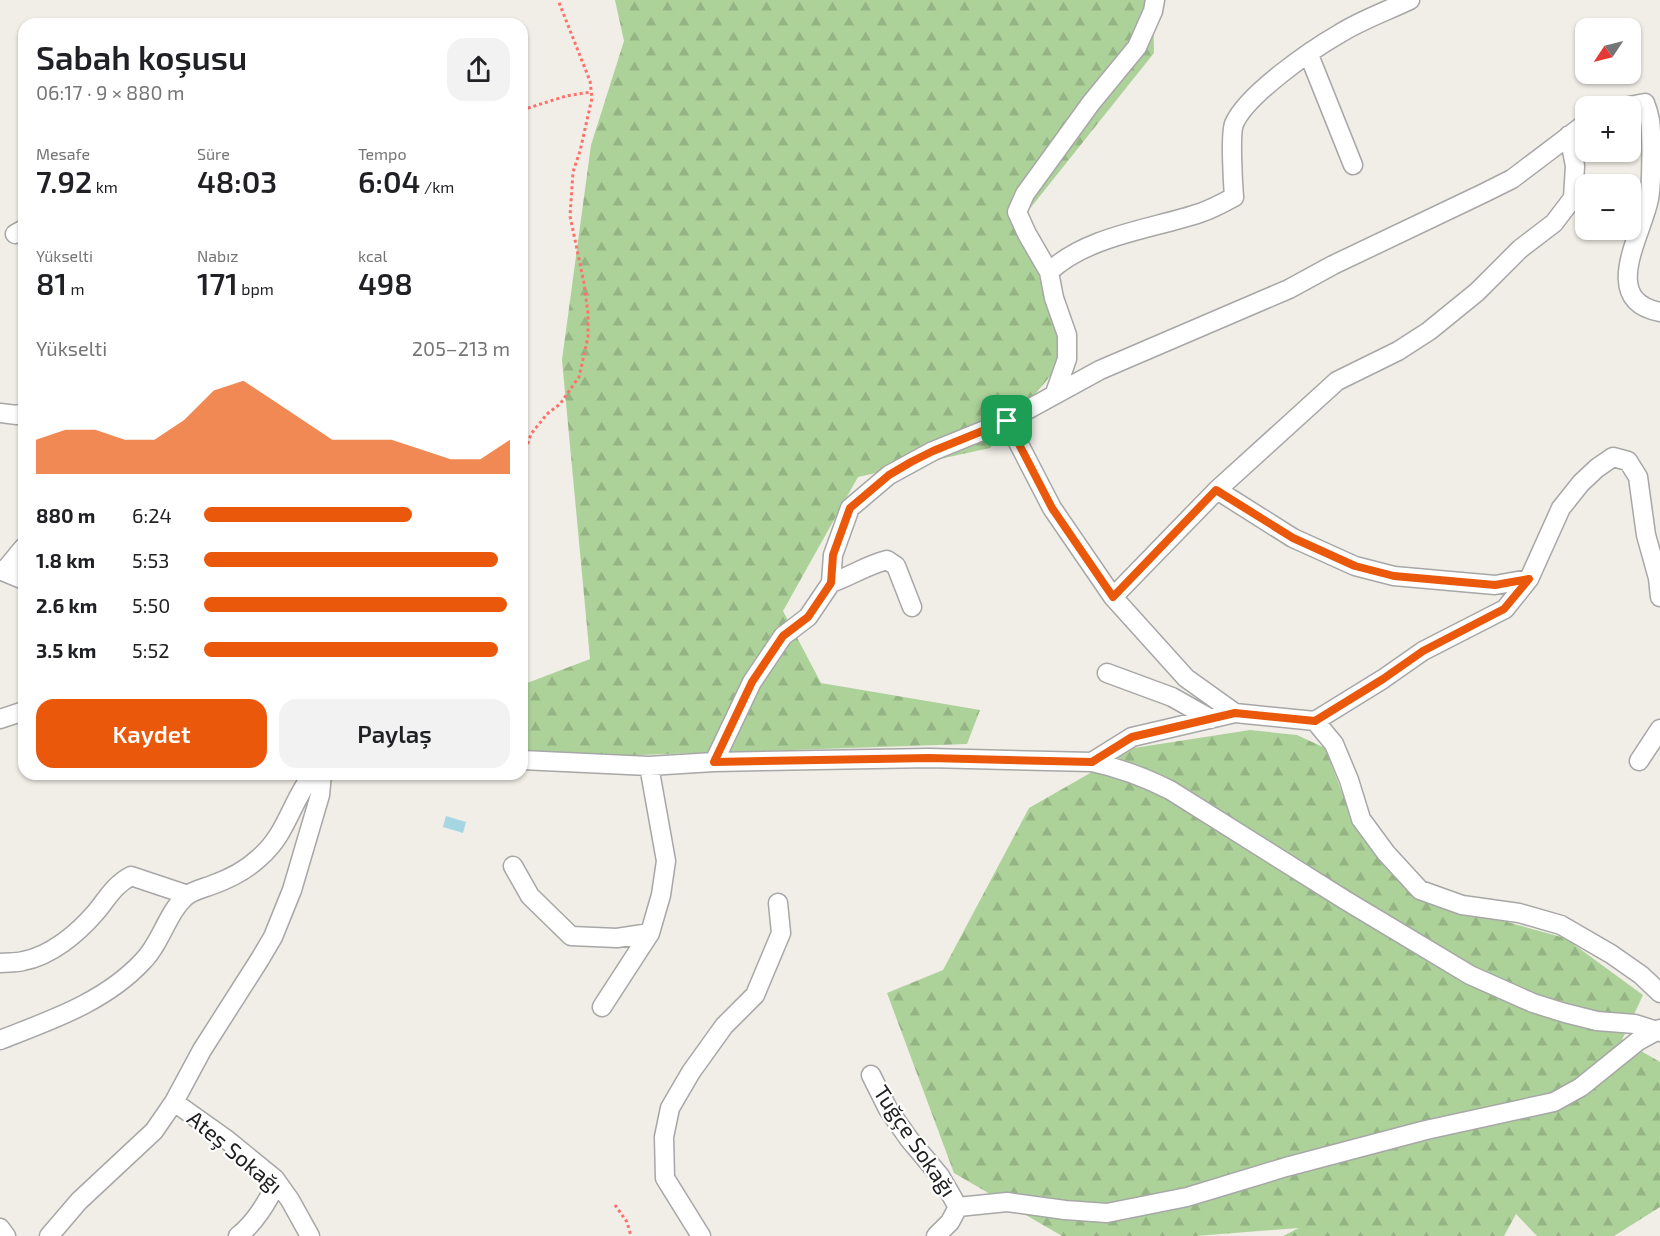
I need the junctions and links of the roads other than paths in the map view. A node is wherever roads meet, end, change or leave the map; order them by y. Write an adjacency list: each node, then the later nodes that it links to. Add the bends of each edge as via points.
1 (1155, 0): 8 (street, via 1137,47 1091,103 1025,194 1017,212)
2 (1410, 0): 3 (street, via 1339,33)
3 (1308, 55): 7 (street); 8 (street, via 1249,101 1233,125 1234,197 1202,212 1099,243 1061,260)
4 (1645, 102): 9 (street, via 1650,121 1650,196 1631,253 1628,275 1635,300)
5 (1575, 131): 6 (street)
6 (1569, 135): 10 (street, via 1512,178 1484,193 1289,288); 14 (street, via 1575,166 1572,198 1554,223 1429,331 1337,381)
7 (1353, 165)
8 (1049, 272): 10 (street, via 1067,335 1067,359)
9 (1660, 312)
10 (1055, 393): 13 (street)
11 (0, 414): 12 (street)
12 (18, 415)
13 (1007, 421): 19 (street, via 933,451 866,492 850,508 842,525 833,555); 20 (street, via 1052,508)
14 (1216, 490): 18 (street, via 1293,538 1355,566 1394,576 1495,585); 20 (street)
15 (18, 553): 16 (street)
16 (2, 570): 17 (street)
17 (18, 577)
18 (1529, 579): 21 (street, via 1561,508 1581,483 1614,458 1628,461 1638,477); 28 (street, via 1504,609 1423,651)
19 (831, 583): 22 (street, via 887,560 896,566); 32 (street, via 808,617 783,636 752,682)
20 (1113, 597): 25 (street, via 1186,678)
21 (1660, 597)
22 (912, 607)
23 (1107, 673): 27 (street, via 1172,697)
24 (18, 713): 26 (street)
25 (1235, 713): 27 (street); 28 (street)
26 (0, 719)
27 (1211, 719): 33 (street, via 1132,737)
28 (1315, 721): 42 (street, via 1334,744 1361,819 1386,854 1420,890 1462,906 1561,925 1611,954)
29 (1660, 729): 31 (street)
30 (528, 760): 34 (street)
31 (1639, 761)
32 (714, 762): 33 (street, via 929,758); 34 (street)
33 (1092, 762): 44 (street, via 1141,776 1170,790 1345,900 1498,989 1565,1013)
34 (649, 766): 40 (street, via 666,861)
35 (308, 780): 38 (street, via 284,829 259,859 228,879)
36 (321, 780): 47 (street, via 282,916)
37 (513, 866): 40 (street, via 530,896 571,936 617,938)
38 (188, 894): 41 (street, via 131,876 113,888 95,913 61,944 32,959); 45 (street, via 145,960 114,987 74,1010)
39 (778, 903): 55 (street, via 781,933 755,995 724,1026 670,1108 664,1137 665,1178)
40 (650, 933): 43 (street)
41 (0, 963)
42 (1660, 993)
43 (603, 1007)
44 (1659, 1030): 49 (street, via 1554,1102 1426,1130 1187,1197 1107,1213 1007,1202)
45 (0, 1040)
46 (871, 1075): 49 (street, Tuğçe Sokağı, via 888,1109 940,1176)
47 (174, 1102): 48 (street, Ateş Sokağı, via 226,1139); 52 (street, via 154,1131 79,1201)
48 (277, 1183): 53 (street, via 265,1205); 54 (street, Ateş Sokağı)
49 (958, 1207): 56 (street)
50 (0, 1228): 51 (street)
51 (6, 1236)
52 (48, 1236)
53 (238, 1236)
54 (310, 1236)
55 (701, 1236)
56 (936, 1236)

